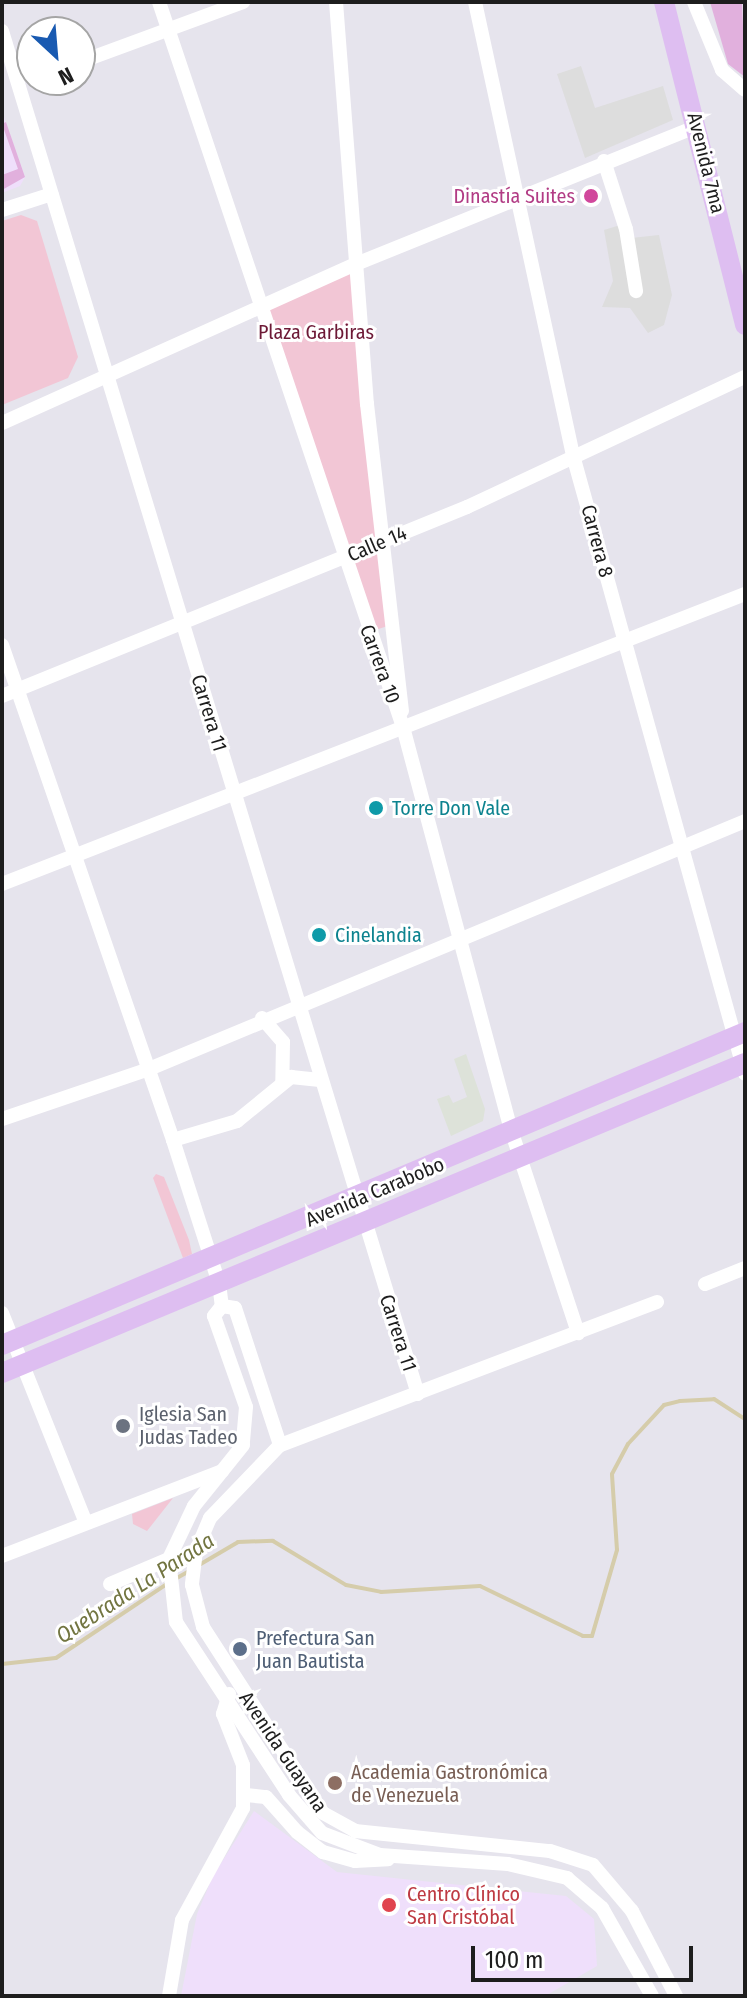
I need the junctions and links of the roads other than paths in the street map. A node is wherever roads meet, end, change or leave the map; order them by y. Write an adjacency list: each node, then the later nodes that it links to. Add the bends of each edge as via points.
1 (159, 2): 8 (street, Carrera 10)
2 (243, 2): 8 (street)
3 (336, 2): 18 (street)
4 (475, 2): 16 (street, Carrera 8)
5 (667, 3): 13 (main road, Avenida 7ma)
6 (698, 3): 11 (street, via 722,70)
7 (2, 31): 10 (street, Carrera 11)
8 (169, 31): 9 (street); 20 (street, Carrera 10)
9 (96, 56)
10 (16, 61)
11 (745, 90)
12 (29, 96): 15 (street, Carrera 11)
13 (697, 126): 14 (street); 21 (main road, Avenida 7ma)
14 (604, 161): 16 (street); 19 (street, via 626,229)
15 (52, 194): 17 (street); 22 (street, Carrera 11)
16 (516, 198): 18 (street); 25 (street, Carrera 8)
17 (2, 210)
18 (356, 264): 20 (street); 26 (street)
19 (636, 291)
20 (259, 306): 22 (street); 27 (street, Carrera 10)
21 (745, 325)
22 (107, 375): 24 (street); 29 (street, Carrera 11)
23 (745, 377): 25 (street, Calle 14)
24 (2, 423)
25 (574, 459): 26 (street, Calle 14); 30 (street, Carrera 8)
26 (384, 541): 27 (street, Calle 14); 34 (street)
27 (343, 559): 29 (street, Calle 14); 34 (street, Carrera 10)
28 (745, 594): 30 (street)
29 (183, 625): 32 (street, Calle 14); 35 (street, Carrera 11)
30 (624, 644): 34 (street); 37 (street, Carrera 8)
31 (2, 645): 32 (street)
32 (18, 691): 33 (street, Calle 14); 38 (street)
33 (2, 696)
34 (403, 727): 35 (street); 40 (street, Carrera 10)
35 (233, 794): 38 (street); 41 (street, Carrera 11)
36 (745, 821): 37 (street)
37 (683, 847): 40 (street); 43 (street, Carrera 8)
38 (76, 857): 39 (street); 45 (street)
39 (2, 884)
40 (458, 941): 41 (street); 49 (street, Carrera 10)
41 (298, 1006): 42 (street); 46 (street, Carrera 11)
42 (262, 1018): 45 (street); 47 (street, via 283,1042)
43 (741, 1034): 44 (street, Carrera 8); 49 (main road, Avenida Carabobo)
44 (744, 1067): 51 (main road, Avenida Carabobo)
45 (149, 1069): 48 (street); 50 (street)
46 (320, 1080): 47 (street, via 302,1075); 52 (street, Carrera 11)
47 (282, 1081): 50 (street, via 237,1121)
48 (2, 1119)
49 (512, 1133): 51 (street, Carrera 10); 52 (main road, Avenida Carabobo)
50 (173, 1140): 54 (street)
51 (522, 1156): 53 (main road, Avenida Carabobo); 61 (street, Carrera 10)
52 (357, 1200): 53 (street, Carrera 11); 54 (main road, Avenida Carabobo)
53 (364, 1224): 56 (main road, Avenida Carabobo); 65 (street, Carrera 11)
54 (210, 1259): 56 (street); 62 (main road, Avenida Carabobo)
55 (745, 1268): 57 (street)
56 (219, 1283): 59 (street); 63 (main road, Avenida Carabobo)
57 (705, 1284)
58 (657, 1302): 61 (street)
59 (222, 1306): 66 (street, via 235,1308); 67 (street, via 214,1316 237,1373 248,1427)
60 (2, 1313): 62 (street)
61 (578, 1333): 65 (street)
62 (7, 1343): 63 (street)
63 (22, 1365): 64 (main road, Avenida Carabobo); 68 (street)
64 (2, 1373)
65 (418, 1394): 66 (street)
66 (280, 1445): 72 (street, Avenida Guayana, via 210,1518 194,1562 197,1615)
67 (226, 1469): 68 (street); 70 (street, via 194,1506)
68 (86, 1523): 69 (street)
69 (2, 1556)
70 (169, 1566): 71 (street); 73 (street, Avenida Guayana, via 176,1622)
71 (110, 1584)
72 (239, 1687): 73 (street); 78 (street, Avenida Guayana, via 313,1802 336,1823 372,1834 550,1851 593,1865 632,1911)
73 (225, 1697): 74 (street, via 223,1714 236,1740); 75 (street, Avenida Guayana, via 289,1795 322,1833 349,1847)
74 (246, 1795): 75 (street, via 266,1797 323,1852 377,1863); 76 (street, via 239,1821 182,1920)
75 (395, 1855): 77 (street, Avenida Guayana, via 508,1864 567,1878 602,1908)
76 (169, 1996)
77 (652, 1996)
78 (676, 1996)

